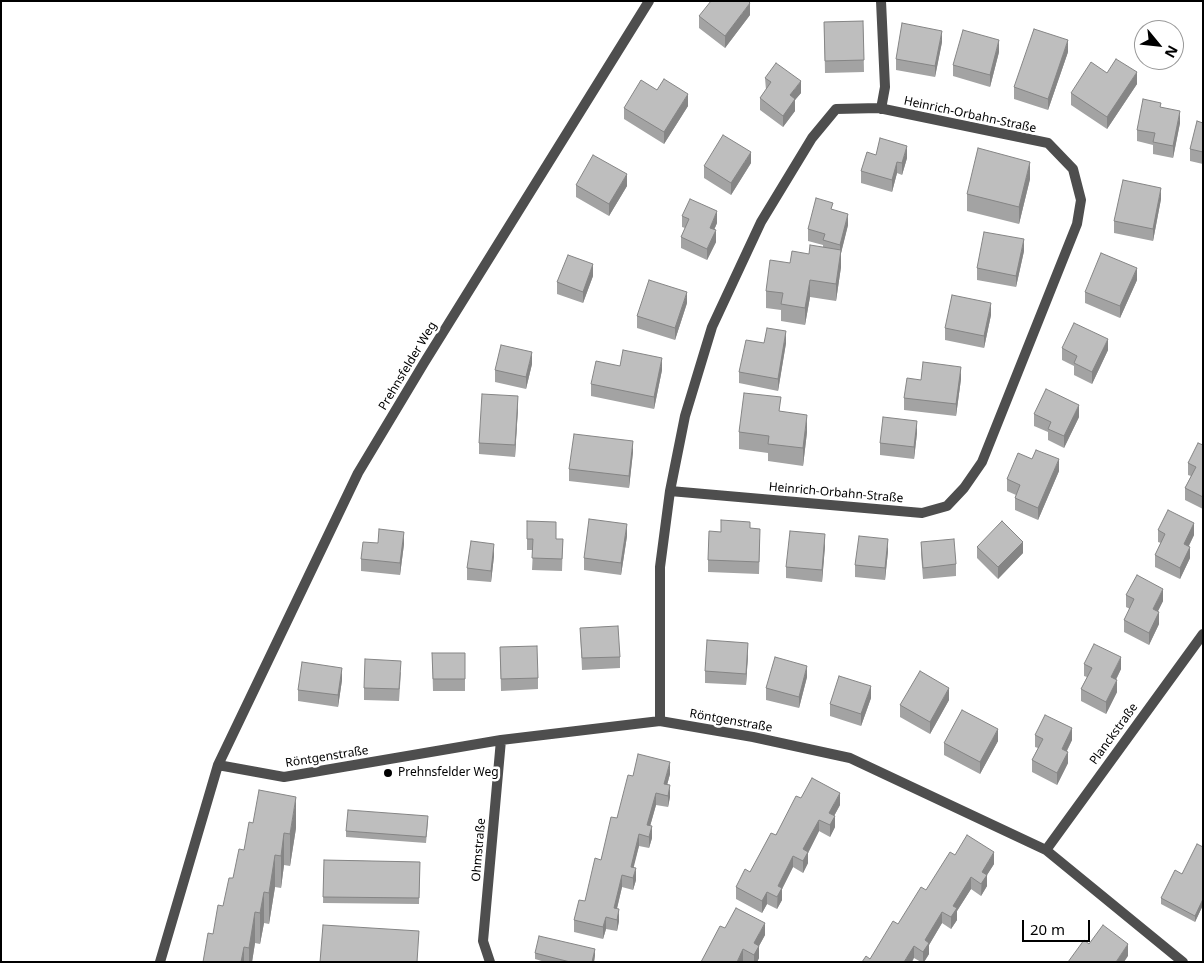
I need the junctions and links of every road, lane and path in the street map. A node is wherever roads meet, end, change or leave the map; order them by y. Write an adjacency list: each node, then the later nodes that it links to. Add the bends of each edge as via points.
1 (648, 1): 8 (street, Prehnsfelder Weg, via 358,473)
2 (881, 1): 3 (street, via 885,87)
3 (881, 109): 4 (street, Heinrich-Orbahn-Straße, via 836,109 812,138 761,222 712,327 685,416); 4 (street, Heinrich-Orbahn-Straße, via 1048,144 1073,169 1081,200 1077,224 982,462 947,506 922,512)
4 (670, 491): 6 (street, Heinrich-Orbahn-Straße, via 660,568)
5 (1203, 634): 9 (street, Planckstraße)
6 (660, 722): 7 (street, Röntgenstraße); 9 (street, Röntgenstraße, via 753,737 850,758)
7 (501, 740): 8 (street, Röntgenstraße, via 284,777); 11 (street, Ohmstraße, via 483,941)
8 (218, 765): 10 (street, Prehnsfelder Weg)
9 (1046, 850): 12 (street, Röntgenstraße)
10 (160, 962)
11 (490, 962)
12 (1183, 962)

